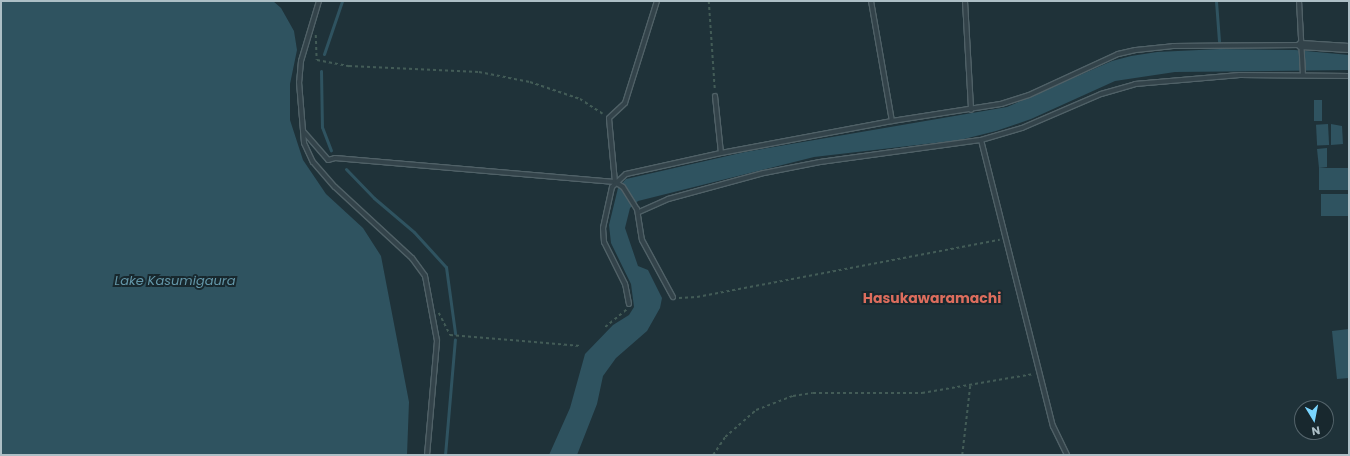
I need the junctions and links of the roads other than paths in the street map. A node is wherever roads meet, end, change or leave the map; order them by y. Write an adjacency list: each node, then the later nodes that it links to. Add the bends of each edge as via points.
1 (319, 1): 13 (lane, via 301,61)
2 (657, 1): 16 (lane, via 625,103 609,118)
3 (871, 1): 12 (lane)
4 (965, 1): 11 (lane)
5 (1299, 1): 6 (lane)
6 (1301, 47): 7 (street); 8 (lane); 11 (lane, via 1173,46 1136,50 1112,57 1022,98)
7 (1349, 48)
8 (1303, 73): 9 (lane); 14 (lane, via 1194,77 1135,84 1101,94 1022,128)
9 (1349, 76)
10 (715, 96): 15 (lane)
11 (971, 110): 12 (lane)
12 (892, 121): 15 (lane)
13 (301, 129): 16 (lane, via 328,160 335,158); 20 (lane, via 308,152 324,175 412,258 425,276 437,341)
14 (981, 140): 17 (lane, via 820,162 668,199); 21 (lane, via 1053,426)
15 (721, 153): 16 (lane, via 626,174)
16 (615, 182): 17 (lane, via 623,187); 19 (lane, via 607,206 603,228 604,242 625,284)
17 (638, 212): 18 (lane, via 642,240)
18 (673, 297)
19 (629, 304)
20 (427, 455)
21 (1067, 455)

